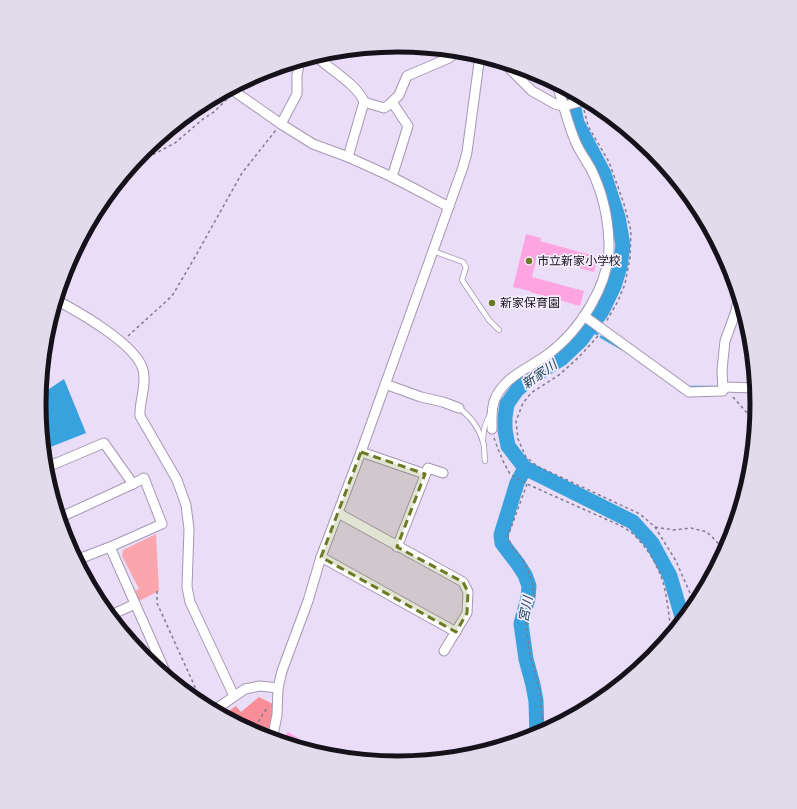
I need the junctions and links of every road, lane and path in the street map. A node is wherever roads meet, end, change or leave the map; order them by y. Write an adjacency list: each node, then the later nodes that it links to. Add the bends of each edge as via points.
1 (450, 56): 10 (street, via 407,76 399,95)
2 (321, 61): 9 (street, via 354,87)
3 (479, 62): 17 (street, via 467,152)
4 (299, 67): 13 (street, via 296,94)
5 (512, 71): 12 (street, via 532,91 555,104)
6 (559, 91): 12 (street)
7 (235, 92): 13 (street)
8 (227, 97): 15 (path, via 214,112 175,142)
9 (364, 102): 10 (street, via 384,108); 14 (street)
10 (392, 102): 16 (street, via 408,126)
11 (579, 102): 12 (street)
12 (564, 106): 21 (street, via 576,144 599,187 609,243 607,264 601,284)
13 (281, 124): 14 (street, via 313,144); 24 (path, via 242,173 172,296)
14 (348, 157): 16 (street)
15 (146, 158)
16 (392, 177): 17 (street)
17 (449, 207): 18 (street)
18 (433, 251): 23 (lane, via 463,262 466,267 462,280 489,320); 25 (street)
19 (61, 303): 24 (street)
20 (737, 306): 27 (street, via 725,341)
21 (584, 316): 22 (street); 29 (street, via 559,346 514,376 501,389)
22 (603, 329): 27 (street, via 689,392); 42 (path, via 579,356 559,374 531,393 523,403 516,421 518,439 526,457 537,466 640,514)
23 (499, 330)
24 (121, 342): 58 (street, via 139,360 143,370 140,416 177,480 186,505 189,530 187,587 190,602)
25 (385, 384): 28 (street); 33 (street)
26 (750, 388): 27 (street)
27 (723, 389): 30 (path, via 731,394)
28 (459, 408): 32 (lane, via 475,424)
29 (492, 410): 31 (street); 32 (lane, via 483,432)
30 (750, 417)
31 (492, 429): 39 (path, via 510,474)
32 (484, 442): 34 (lane)
33 (361, 452): 37 (street); 40 (street)
34 (485, 461)
35 (52, 465): 38 (street, via 104,443)
36 (443, 473): 37 (street, via 428,468)
37 (425, 474): 45 (street)
38 (133, 484): 41 (street); 44 (street, via 144,478 162,524)
39 (527, 484): 52 (path, via 631,532 657,567 664,585); 62 (path, via 508,536 511,546 523,560 530,574 533,586 534,600 526,625 530,654 540,691)
40 (338, 513): 45 (street); 46 (street)
41 (64, 516)
42 (655, 527): 43 (path, via 674,530 691,528 707,532); 49 (path, via 679,567 690,594)
43 (721, 546)
44 (110, 547): 47 (street); 50 (street)
45 (397, 547): 53 (street, via 463,582 468,592 467,612)
46 (321, 557): 53 (street); 56 (street)
47 (81, 558)
48 (157, 591): 57 (path, via 157,603 195,687)
49 (690, 602)
50 (135, 604): 51 (street); 55 (street)
51 (115, 613)
52 (671, 628)
53 (456, 632): 54 (street)
54 (444, 651)
55 (163, 667)
56 (278, 688): 58 (street, via 260,686 245,689); 63 (street)
57 (192, 690)
58 (234, 696): 60 (street)
59 (270, 703): 61 (path)
60 (218, 707)
61 (256, 726)
62 (543, 726)
63 (273, 734)

